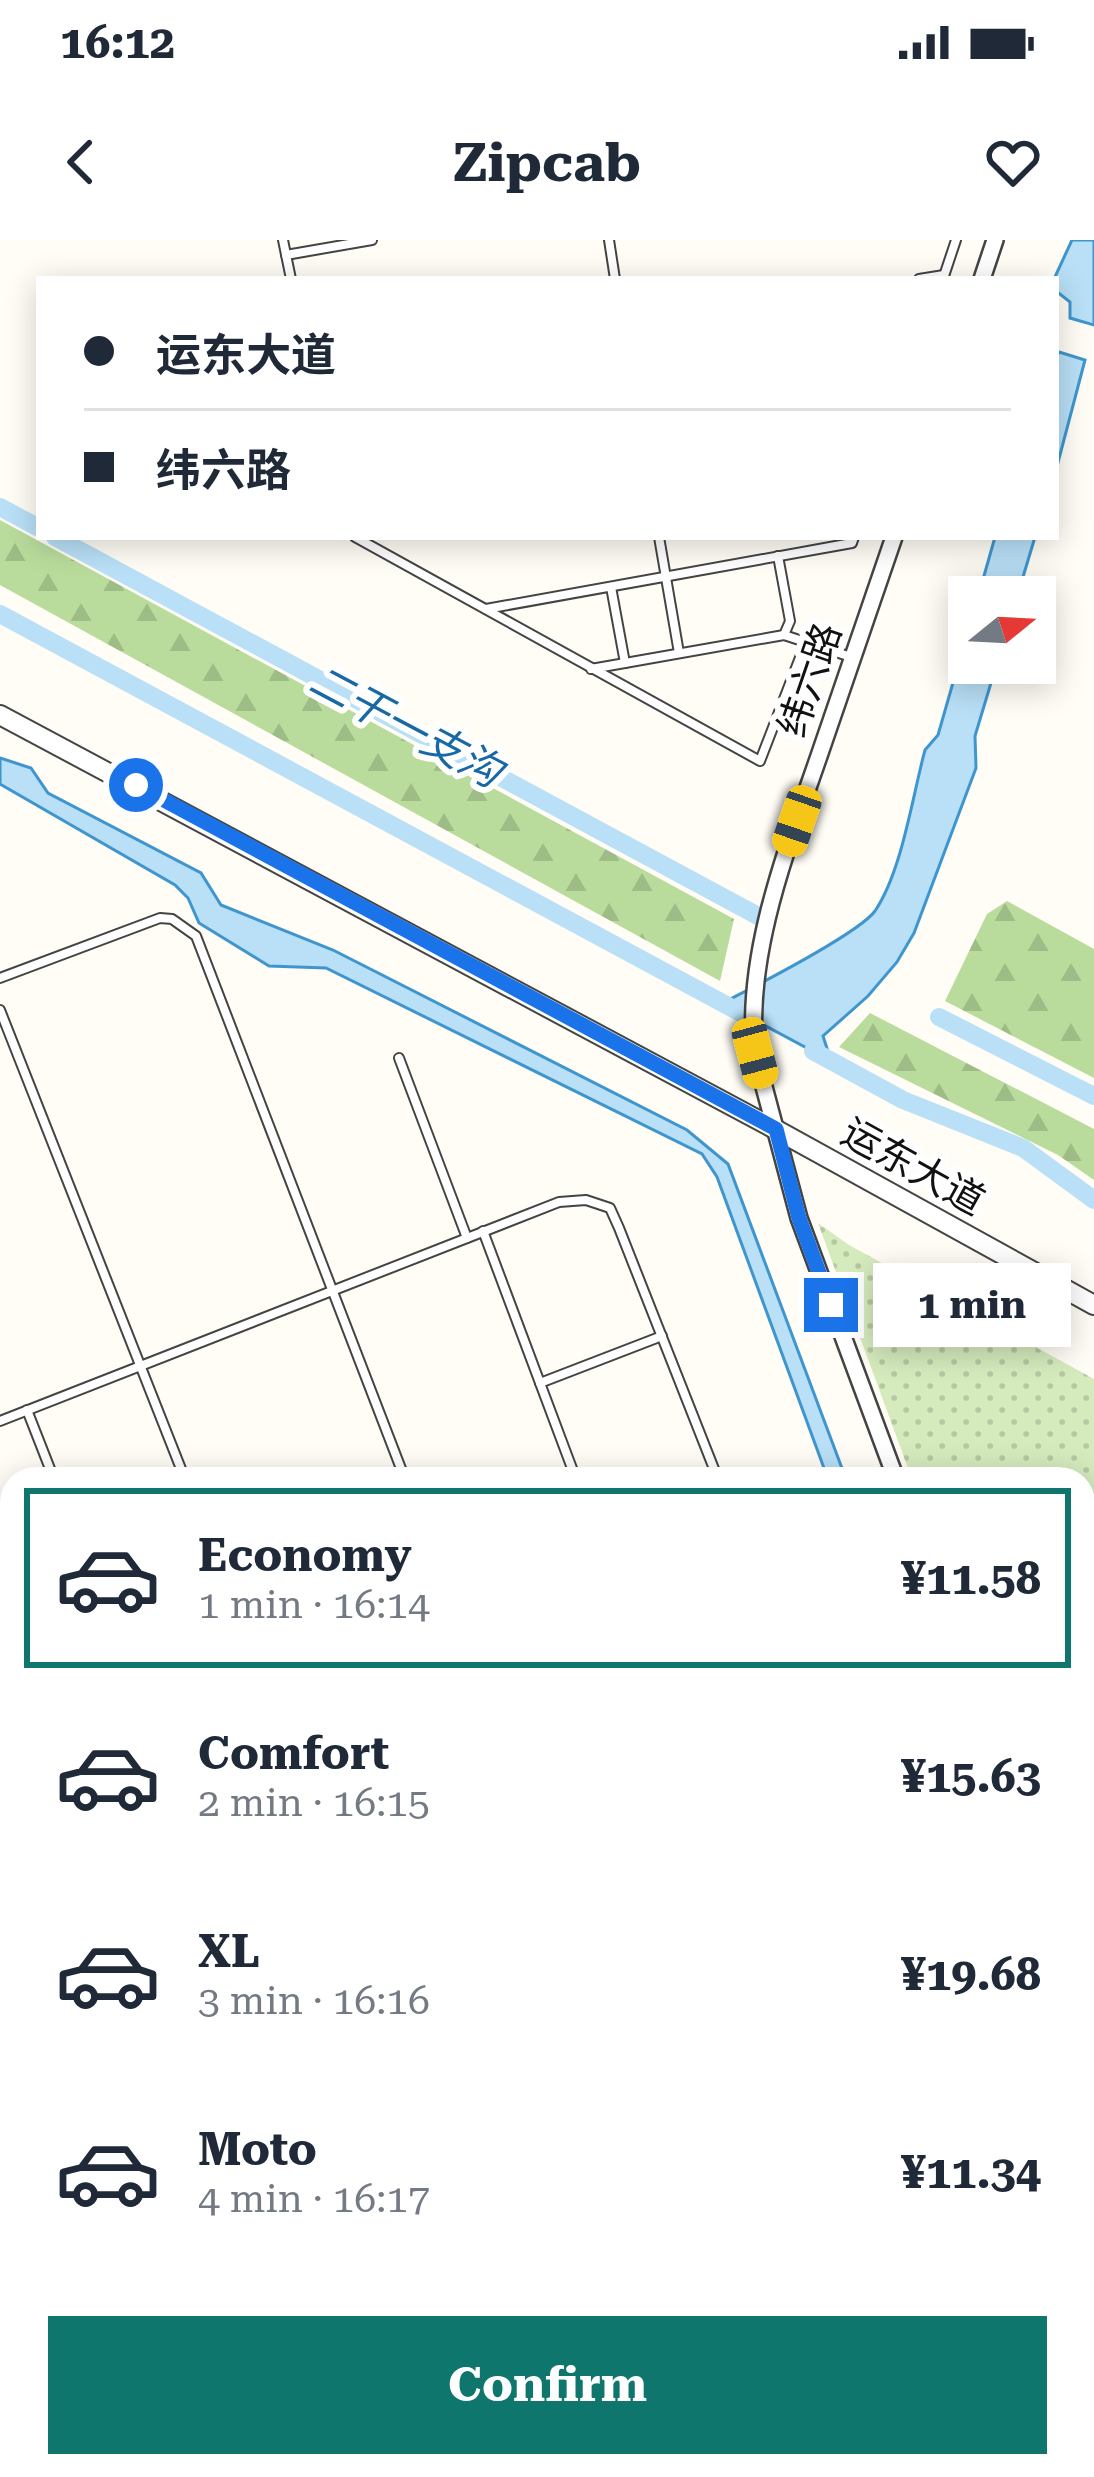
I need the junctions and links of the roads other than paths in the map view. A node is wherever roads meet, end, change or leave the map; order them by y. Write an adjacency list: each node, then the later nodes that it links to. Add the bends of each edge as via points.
1 (283, 240): 6 (lane)
2 (372, 240): 6 (lane)
3 (609, 240): 8 (lane)
4 (995, 240): 10 (street)
5 (953, 244): 9 (lane)
6 (286, 255): 7 (lane)
7 (290, 276)
8 (615, 276)
9 (944, 276)
10 (983, 276)
11 (360, 540): 18 (lane)
12 (659, 540): 16 (lane)
13 (853, 540): 15 (lane)
14 (893, 540): 22 (street, 纬六路)
15 (778, 556): 16 (lane); 19 (lane, via 790,621)
16 (665, 577): 17 (lane); 21 (lane)
17 (611, 586): 18 (lane); 23 (lane)
18 (484, 609): 24 (lane)
19 (784, 635): 20 (lane); 21 (lane)
20 (806, 642): 22 (lane); 24 (lane, via 760,761)
21 (680, 653): 23 (lane)
22 (853, 657): 29 (street, 纬六路, via 789,844 755,1004 755,1053)
23 (625, 663): 24 (lane)
24 (591, 669)
25 (0, 715): 29 (street, 运东大道)
26 (0, 978): 32 (lane, via 160,918 196,936)
27 (0, 1010): 35 (lane)
28 (400, 1058): 31 (lane)
29 (776, 1129): 33 (street, 运东大道); 44 (street, via 799,1218)
30 (483, 1231): 31 (lane); 34 (lane, via 559,1202 610,1208); 36 (lane)
31 (467, 1238): 32 (lane)
32 (332, 1291): 35 (lane); 41 (lane)
33 (1094, 1305)
34 (662, 1336): 36 (lane); 43 (lane)
35 (141, 1365): 37 (lane); 40 (lane)
36 (540, 1383): 42 (lane)
37 (27, 1410): 38 (lane); 39 (lane)
38 (0, 1420)
39 (49, 1467)
40 (180, 1467)
41 (400, 1467)
42 (572, 1467)
43 (713, 1467)
44 (892, 1467)

